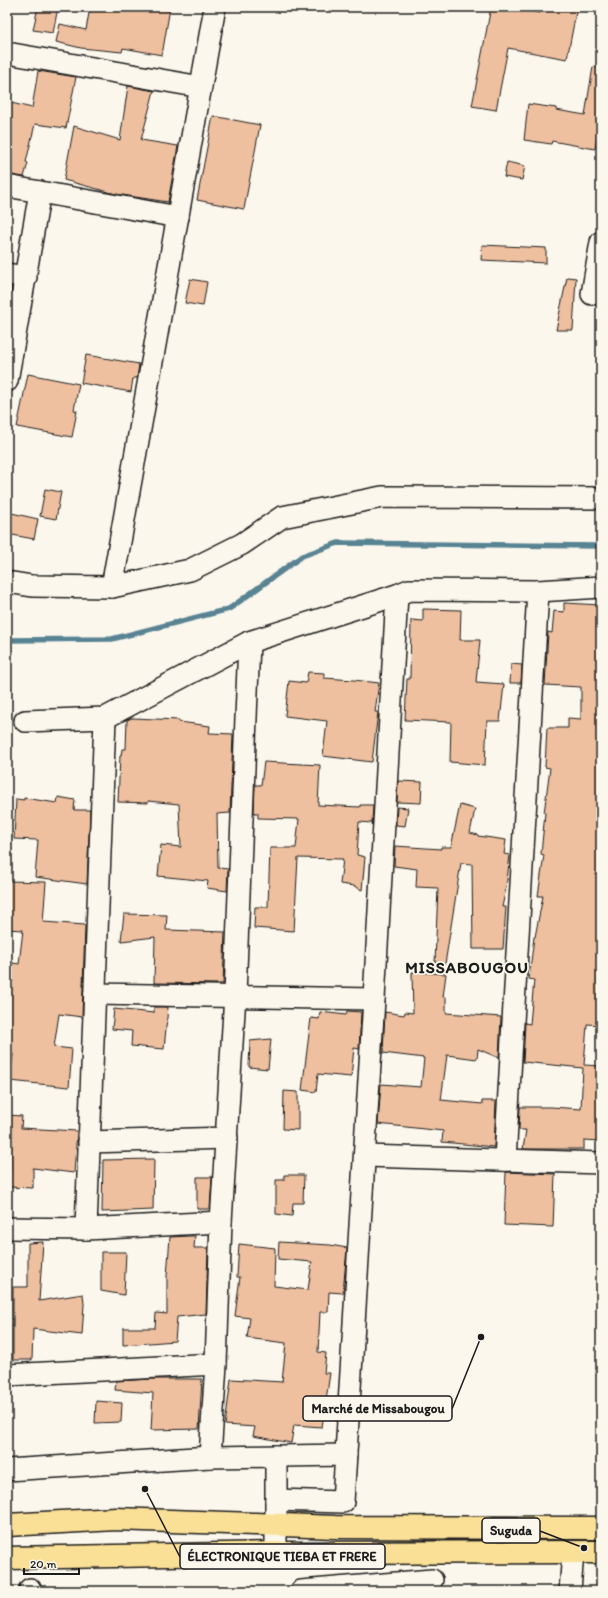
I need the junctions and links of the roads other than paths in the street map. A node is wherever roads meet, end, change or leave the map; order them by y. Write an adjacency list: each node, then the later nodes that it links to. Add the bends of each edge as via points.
1 (215, 7): 3 (street)
2 (7, 53): 3 (street)
3 (201, 87): 6 (street)
4 (7, 186): 5 (street)
5 (40, 192): 6 (street); 8 (street)
6 (178, 217): 13 (street)
7 (601, 242): 9 (street)
8 (16, 275): 10 (street)
9 (592, 294)
10 (7, 381)
11 (601, 498): 13 (street, via 382,497 282,517 242,544 190,570)
12 (7, 582): 13 (street, via 32,586)
13 (112, 587)
14 (601, 587): 15 (street)
15 (538, 591): 16 (street, via 409,590); 26 (street)
16 (397, 595): 17 (street); 22 (street)
17 (250, 642): 18 (street); 21 (street)
18 (105, 718): 19 (street); 20 (street)
19 (25, 721)
20 (95, 994): 21 (street); 24 (street)
21 (235, 995): 22 (street); 23 (street)
22 (374, 999): 25 (street)
23 (227, 1138): 24 (street); 28 (street)
24 (89, 1142): 30 (street)
25 (365, 1156): 26 (street); 33 (street)
26 (505, 1160): 27 (street)
27 (601, 1163)
28 (221, 1222): 30 (street); 31 (street)
29 (7, 1228): 30 (street)
30 (86, 1229)
31 (216, 1364): 32 (street); 35 (street)
32 (7, 1375)
33 (346, 1455): 34 (street); 37 (street, via 343,1502)
34 (276, 1456): 35 (street); 37 (street)
35 (210, 1457): 36 (street)
36 (7, 1470)
37 (276, 1500): 40 (street)
38 (7, 1513): 39 (main road)
39 (116, 1519): 40 (main road); 41 (main road)
40 (276, 1524): 42 (main road, via 335,1527); 46 (street)
41 (7, 1525)
42 (601, 1528)
43 (434, 1552): 44 (main road); 46 (main road); 48 (street)
44 (573, 1552): 45 (main road); 50 (street)
45 (601, 1552)
46 (276, 1553): 47 (main road)
47 (10, 1558)
48 (432, 1585): 49 (street)
49 (301, 1591)
50 (570, 1591)

